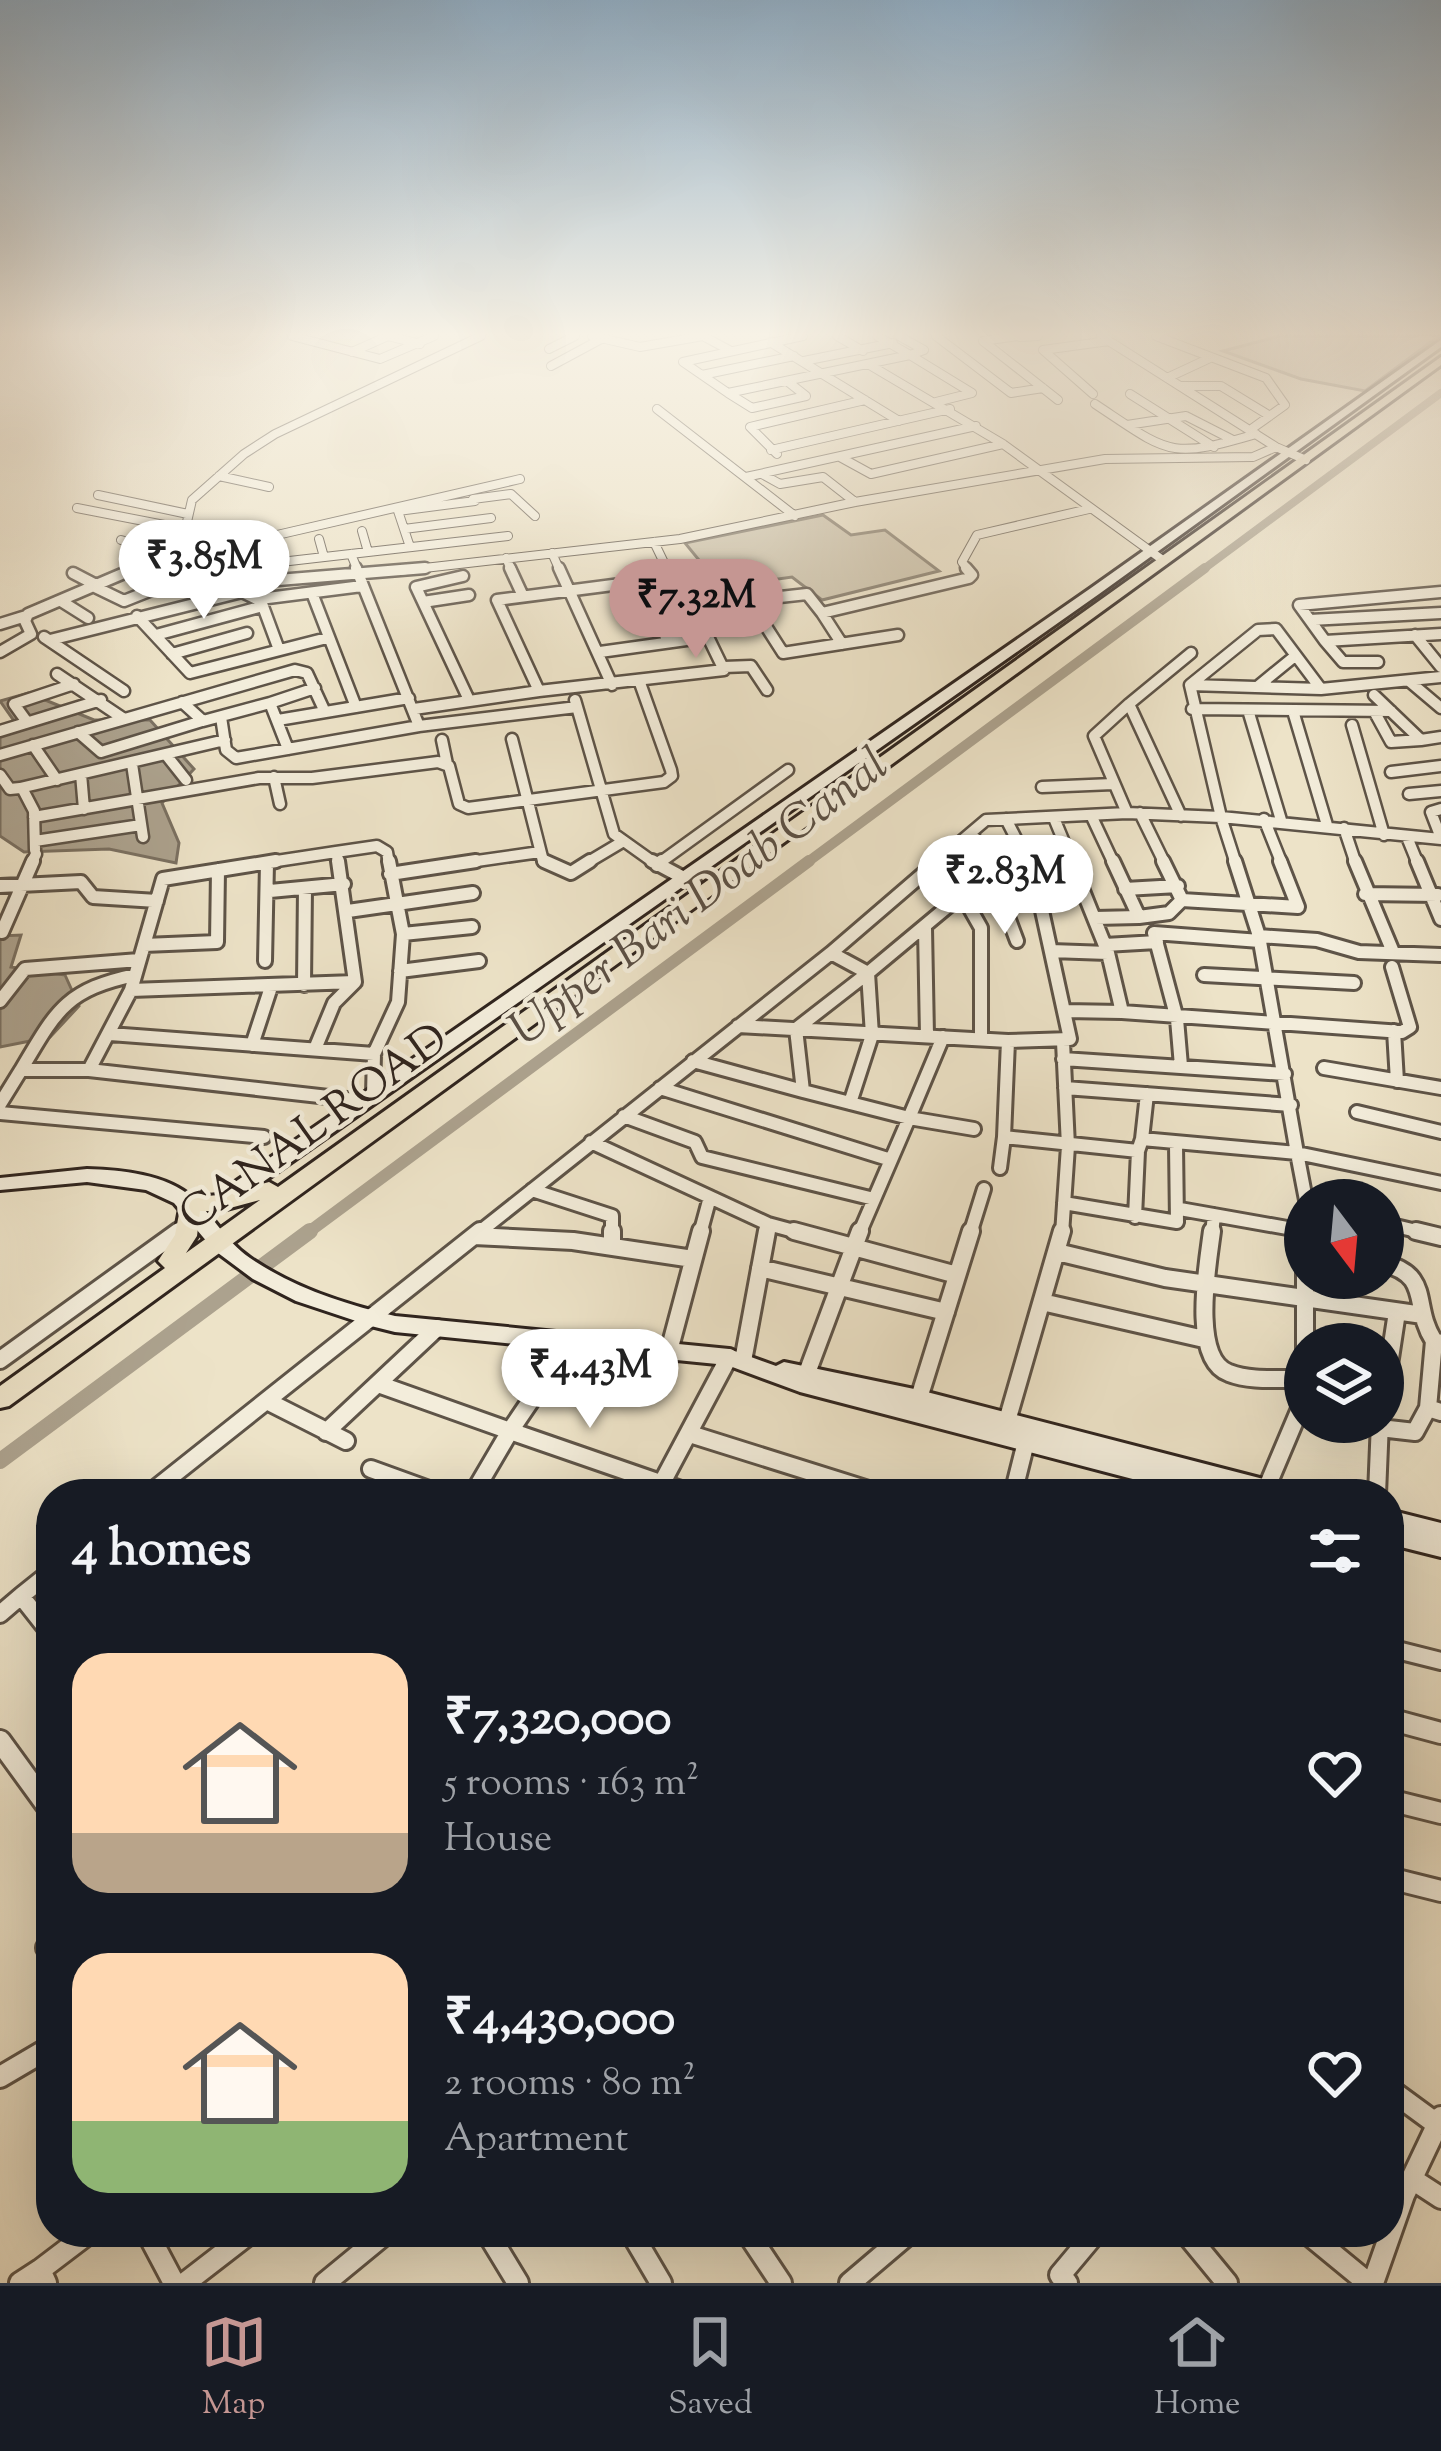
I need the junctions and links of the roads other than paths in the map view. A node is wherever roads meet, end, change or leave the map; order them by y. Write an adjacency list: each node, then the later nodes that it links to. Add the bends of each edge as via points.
1 (264, 443): 19 (street)
2 (711, 443): 20 (street)
3 (765, 443): 13 (street)
4 (804, 443): 13 (street)
5 (906, 443): 15 (street)
6 (1149, 443): 12 (street)
7 (1207, 443): 12 (street)
8 (1226, 443): 12 (street)
9 (1271, 443): 14 (street)
10 (1308, 443): 14 (main road, CANAL ROAD)
11 (1003, 444): 15 (street, via 871,474); 17 (street)
12 (1214, 447)
13 (772, 450): 16 (street)
14 (1291, 454): 17 (street, via 1121,458); 52 (main road, CANAL ROAD)
15 (840, 457): 16 (street)
16 (795, 467): 18 (street)
17 (1042, 471): 25 (street); 28 (street)
18 (763, 474): 20 (street); 25 (street, via 780,484 823,477)
19 (219, 476): 22 (street); 29 (street)
20 (746, 477): 31 (street)
21 (520, 479): 39 (street)
22 (269, 487)
23 (98, 495): 26 (street)
24 (471, 497): 30 (street, via 511,494); 33 (street); 36 (street, via 400,509)
25 (855, 502): 31 (street)
26 (136, 505): 29 (street); 32 (street)
27 (77, 508): 32 (street)
28 (1089, 509): 52 (street); 73 (street, via 977,535 962,563 969,578)
29 (188, 514): 35 (street)
30 (535, 516)
31 (795, 516): 42 (street)
32 (121, 517): 34 (street)
33 (491, 518): 36 (street); 38 (street)
34 (172, 526): 35 (street); 44 (street)
35 (185, 529): 43 (street)
36 (404, 529): 45 (street)
37 (362, 531): 46 (street)
38 (508, 536): 45 (street); 50 (street)
39 (264, 538): 43 (street); 54 (street)
40 (319, 539): 51 (street)
41 (121, 540): 44 (street)
42 (654, 542): 47 (street); 59 (street, via 669,576)
43 (183, 546): 48 (street)
44 (143, 547): 48 (street)
45 (410, 548): 46 (street)
46 (368, 552): 49 (street)
47 (551, 553): 50 (street); 61 (street)
48 (170, 554): 60 (street)
49 (351, 554): 51 (street); 58 (street)
50 (526, 555): 53 (street)
51 (324, 557): 54 (street)
52 (1156, 557): 198 (main road, CANAL ROAD); 309 (main road, CANAL ROAD)
53 (506, 558): 58 (street); 64 (street)
54 (272, 563): 58 (street, via 284,582)
55 (202, 570): 60 (street, via 124,601)
56 (73, 573): 60 (street)
57 (463, 576): 69 (street, via 418,584)
58 (359, 580): 63 (street); 124 (street)
59 (635, 583): 61 (street); 72 (street)
60 (97, 586): 68 (street)
61 (571, 590): 64 (street); 97 (street)
62 (1441, 592): 66 (street)
63 (311, 593): 70 (street); 89 (street)
64 (522, 594): 118 (street, via 497,602)
65 (469, 595): 69 (street)
66 (1338, 599): 79 (street); 80 (street, via 1299,605)
67 (749, 600): 71 (street); 73 (street, via 807,594); 93 (street, via 783,653)
68 (61, 601): 76 (street); 78 (street)
69 (424, 602): 121 (street)
70 (261, 603): 75 (street); 77 (street, via 247,592 228,593); 94 (street)
71 (693, 606): 72 (street); 88 (street)
72 (653, 611): 92 (street)
73 (822, 613): 93 (street)
74 (1441, 613): 79 (street)
75 (229, 615): 83 (street); 85 (street)
76 (26, 616): 81 (street); 82 (street)
77 (137, 616): 85 (street); 90 (street)
78 (88, 618)
79 (1353, 618): 80 (street)
80 (1310, 620): 91 (street)
81 (0, 624)
82 (32, 630): 90 (street); 95 (street)
83 (247, 633): 96 (street); 99 (street)
84 (1441, 634): 87 (street)
85 (156, 635): 99 (street)
86 (898, 635): 93 (street)
87 (1415, 635): 91 (street); 100 (street)
88 (709, 637): 92 (street); 103 (street)
89 (327, 638): 94 (street); 126 (street)
90 (50, 640): 117 (street)
91 (1325, 641): 102 (street, via 1343,662)
92 (668, 642): 97 (street)
93 (842, 644)
94 (278, 647): 96 (street)
95 (0, 652)
96 (264, 652): 99 (street, via 194,673)
97 (600, 652): 110 (street)
98 (1191, 652): 125 (street)
99 (172, 654)
100 (1436, 655): 104 (street)
101 (1295, 656): 111 (street, via 1267,626); 114 (street); 115 (street)
102 (1378, 662)
103 (724, 667): 108 (street); 116 (street, via 754,667)
104 (1441, 668)
105 (57, 674): 109 (street)
106 (1441, 677): 107 (street)
107 (1409, 681): 115 (street); 129 (street)
108 (640, 683): 110 (street); 167 (street, via 672,776)
109 (74, 684): 120 (street); 139 (street, via 16,702)
110 (612, 685): 113 (street)
111 (1190, 685): 114 (street); 128 (street)
112 (315, 688): 122 (street, via 295,670); 123 (street); 134 (street)
113 (571, 688): 118 (street); 127 (street)
114 (1256, 688): 115 (street)
115 (1321, 689)
116 (767, 690)
117 (124, 691)
118 (539, 691): 121 (street)
119 (1374, 695): 133 (street)
120 (101, 700): 136 (street); 139 (street)
121 (469, 700): 124 (street)
122 (182, 702): 136 (street); 138 (street)
123 (270, 703): 135 (street); 137 (street)
124 (411, 704): 126 (street); 141 (street)
125 (1129, 704): 163 (street, via 1094,736); 176 (street)
126 (356, 707): 134 (street)
127 (577, 707): 141 (street); 167 (street)
128 (1192, 709): 130 (street); 178 (street)
129 (1441, 709)
130 (1248, 710): 131 (street); 182 (street)
131 (1293, 711): 132 (street); 183 (street)
132 (1374, 711): 133 (street); 148 (street, via 1388,740)
133 (1391, 711): 148 (street)
134 (325, 712): 137 (street)
135 (221, 717): 138 (street); 145 (street)
136 (124, 719): 142 (street)
137 (278, 720): 150 (street)
138 (202, 721): 142 (street, via 101,752)
139 (27, 722): 143 (street)
140 (1352, 725): 186 (street)
141 (419, 726): 150 (street)
142 (78, 732): 149 (street)
143 (0, 736): 151 (street)
144 (1441, 737): 148 (street)
145 (225, 740): 150 (street, via 231,757); 152 (street)
146 (442, 740): 154 (street)
147 (512, 740): 170 (street)
148 (1421, 740)
149 (33, 745): 151 (street); 161 (street)
150 (288, 749)
151 (5, 754)
152 (167, 755): 153 (street); 162 (street)
153 (132, 764): 158 (street); 169 (street)
154 (447, 764): 160 (street); 170 (street, via 462,806)
155 (1441, 766): 157 (street)
156 (788, 770): 195 (street)
157 (1391, 772)
158 (81, 774): 161 (street); 172 (street)
159 (0, 775): 165 (street, via 10,789)
160 (274, 777): 169 (street); 171 (street)
161 (57, 780): 165 (street)
162 (186, 780)
163 (1113, 784): 164 (street); 174 (street)
164 (1042, 787)
165 (22, 788): 177 (street)
166 (1441, 791): 168 (street)
167 (602, 792): 170 (street); 189 (street)
168 (1409, 794)
169 (139, 800): 172 (street); 190 (street, via 142,831)
170 (527, 801): 192 (street)
171 (280, 804)
172 (84, 809): 177 (street)
173 (1441, 809): 188 (street, via 1431,812)
174 (1133, 813): 175 (street); 176 (street); 202 (street)
175 (1091, 815): 179 (street); 204 (street)
176 (1181, 816): 178 (street)
177 (34, 817): 190 (street)
178 (1221, 817): 181 (street); 213 (street)
179 (1054, 818): 180 (street); 216 (street)
180 (1006, 819): 185 (street, via 986,820); 226 (street, via 1042,891)
181 (1264, 819): 182 (street); 213 (street, via 1299,904)
182 (1281, 820): 183 (street)
183 (1327, 825): 184 (street)
184 (1344, 828): 186 (street); 208 (street)
185 (972, 833): 193 (street); 223 (street)
186 (1384, 835): 187 (street)
187 (1406, 837): 188 (street); 209 (street)
188 (1441, 839)
189 (622, 842): 192 (street, via 571,872 550,867); 195 (street)
190 (35, 848): 199 (street)
191 (336, 852): 194 (street); 197 (street, via 383,848); 200 (street)
192 (540, 852): 197 (street)
193 (941, 860): 207 (street); 227 (street)
194 (267, 862): 196 (street); 205 (street)
195 (656, 865): 198 (street)
196 (218, 870): 211 (street, via 163,879); 229 (street, via 217,942)
197 (389, 874): 212 (street)
198 (689, 881): 274 (main road); 296 (main road, CANAL ROAD)
199 (23, 884): 201 (street); 211 (street, via 81,882 93,897); 220 (street)
200 (344, 884): 203 (street); 214 (street)
201 (0, 886)
202 (1178, 886): 204 (street); 210 (street)
203 (305, 888): 205 (street); 239 (street)
204 (1125, 889): 215 (street)
205 (270, 891): 231 (street)
206 (473, 893): 212 (street)
207 (964, 893): 219 (street); 253 (street, via 981,928)
208 (1365, 894): 209 (street); 230 (street)
209 (1436, 896): 217 (street)
210 (1182, 900): 213 (street); 215 (street, via 1169,913)
211 (157, 901): 229 (street)
212 (396, 904): 214 (street); 221 (street)
213 (1253, 906): 222 (street)
214 (349, 910): 237 (street)
215 (1139, 916): 216 (street)
216 (1095, 918): 225 (street)
217 (1441, 919)
218 (472, 927): 221 (street)
219 (925, 928): 234 (street); 252 (street)
220 (2, 932)
221 (403, 934): 233 (street)
222 (1260, 938): 224 (street, via 1154,933); 230 (street); 236 (street)
223 (1017, 941)
224 (1157, 942): 225 (street); 245 (street)
225 (1107, 949): 226 (street); 244 (street)
226 (1051, 951): 243 (street)
227 (831, 952): 234 (street); 247 (street)
228 (1440, 957): 230 (street)
229 (139, 960): 241 (street); 242 (street, via 25,968); 266 (street, via 69,994)
230 (1393, 960): 249 (street, via 1410,1027)
231 (266, 961)
232 (479, 961): 233 (street)
233 (400, 971): 258 (street, via 398,1002)
234 (868, 973): 248 (street); 251 (street)
235 (1204, 975): 236 (street)
236 (1268, 979): 238 (street); 246 (street)
237 (355, 982): 239 (street); 257 (street, via 336,999)
238 (1354, 983)
239 (304, 985): 240 (street)
240 (271, 987): 241 (street); 256 (street)
241 (130, 990): 250 (street)
242 (0, 1001)
243 (1065, 1011): 244 (street); 255 (street, via 1071,1035)
244 (1122, 1012): 245 (street)
245 (1177, 1019): 246 (street); 262 (street)
246 (1275, 1024): 249 (street); 265 (street)
247 (738, 1026): 248 (street); 261 (street)
248 (796, 1029): 251 (street); 271 (street)
249 (1394, 1031): 267 (street)
250 (110, 1034): 256 (street); 264 (street)
251 (872, 1035): 252 (street); 275 (street)
252 (935, 1037): 253 (street); 280 (street)
253 (981, 1040): 254 (street)
254 (1007, 1041): 255 (street); 284 (street)
255 (1063, 1042): 259 (street)
256 (252, 1045): 257 (street)
257 (315, 1049): 258 (street)
258 (374, 1054): 274 (street)
259 (1064, 1059): 260 (street); 269 (street)
260 (1104, 1060): 262 (street); 272 (street)
261 (693, 1061): 268 (street); 271 (street)
262 (1181, 1066): 265 (street)
263 (1324, 1069): 267 (street)
264 (88, 1070): 266 (street); 274 (street)
265 (1285, 1073): 276 (street)
266 (12, 1077): 277 (street)
267 (1397, 1081): 270 (street)
268 (659, 1088): 279 (street); 290 (street)
269 (1065, 1088): 272 (street); 288 (street)
270 (1441, 1088)
271 (802, 1091): 275 (street)
272 (1116, 1092): 273 (street)
273 (1147, 1094): 276 (street); 286 (street)
274 (369, 1098): 300 (main road)
275 (850, 1103): 280 (street)
276 (1291, 1105): 289 (street)
277 (0, 1108): 283 (street)
278 (1357, 1112): 282 (street)
279 (624, 1116): 285 (street); 299 (street, via 695,1142 702,1157)
280 (909, 1118): 281 (street); 290 (street)
281 (974, 1129)
282 (1441, 1132)
283 (264, 1137)
284 (1004, 1137): 288 (street); 291 (street)
285 (591, 1142): 297 (street); 298 (street)
286 (1140, 1145): 287 (street); 288 (street); 305 (street)
287 (1176, 1145): 289 (street); 302 (street)
288 (1068, 1146): 301 (street)
289 (1297, 1153): 292 (street); 294 (street)
290 (891, 1160): 299 (street)
291 (1000, 1168)
292 (1302, 1179)
293 (0, 1184): 303 (main road, via 89,1174 135,1180)
294 (1441, 1184)
295 (984, 1189): 319 (street)
296 (268, 1190): 300 (main road); 309 (main road, CANAL ROAD)
297 (532, 1190): 310 (street); 312 (street, via 612,1216)
298 (710, 1197): 306 (street); 315 (street)
299 (874, 1199): 313 (street)
300 (219, 1202): 303 (main road)
301 (1064, 1203): 305 (street); 314 (street)
302 (1180, 1209): 304 (street); 305 (street, via 1173,1223)
303 (189, 1214): 309 (main road); 316 (main road); 335 (street)
304 (1214, 1215): 307 (street); 320 (street)
305 (1135, 1217)
306 (768, 1224): 313 (street); 317 (street)
307 (1284, 1228)
308 (1404, 1228): 311 (street)
309 (214, 1236): 316 (main road, CANAL ROAD); 328 (main road, via 284,1288); 342 (main road, CANAL ROAD)
310 (474, 1237): 312 (street); 328 (street)
311 (1441, 1237)
312 (612, 1247): 315 (street)
313 (854, 1247): 319 (street); 321 (street)
314 (1057, 1252): 320 (street); 324 (street)
315 (693, 1259): 334 (street)
316 (169, 1261): 339 (main road, CANAL ROAD)
317 (760, 1268): 321 (street); 336 (street)
318 (1404, 1268): 327 (street, via 1414,1270)
319 (958, 1275): 325 (street)
320 (1207, 1284): 322 (street); 331 (street)
321 (838, 1288): 325 (street); 337 (street)
322 (1284, 1295)
323 (1310, 1299): 326 (street)
324 (1042, 1302): 331 (street); 345 (street)
325 (946, 1312): 341 (street)
326 (1397, 1312): 327 (street); 329 (street)
327 (1423, 1316): 333 (street)
328 (372, 1318): 330 (main road); 343 (street)
329 (1395, 1323)
330 (436, 1328): 332 (main road); 340 (street)
331 (1204, 1339): 338 (street, via 1210,1360 1226,1373)
332 (571, 1341): 334 (main road); 347 (street)
333 (1437, 1342): 344 (street)
334 (668, 1351): 336 (main road)
335 (0, 1360)
336 (744, 1361): 337 (main road); 349 (street); 351 (main road, via 800,1384)
337 (807, 1372): 341 (main road)
338 (1284, 1377)
339 (0, 1381)
340 (377, 1384): 347 (street); 348 (street)
341 (919, 1398): 345 (main road)
342 (0, 1399)
343 (267, 1401): 348 (street); 355 (street)
344 (1434, 1410): 346 (street, via 1415,1432)
345 (1006, 1421): 363 (main road)
346 (1404, 1430)
347 (510, 1431): 357 (street); 358 (street)
348 (326, 1432): 350 (street)
349 (690, 1433): 359 (street); 360 (street)
350 (346, 1442)
351 (1026, 1442): 361 (street); 362 (main road)
352 (1289, 1443): 364 (street)
353 (1379, 1443): 365 (street)
354 (370, 1469): 356 (street)
355 (168, 1479)
356 (398, 1479)
357 (482, 1479)
358 (632, 1479)
359 (664, 1479)
360 (834, 1479)
361 (1017, 1479)
362 (1187, 1479)
363 (1198, 1479)
364 (1277, 1479)
365 (1378, 1479)
366 (1404, 1523): 367 (main road)
367 (1441, 1532)
368 (1404, 1539): 369 (main road)
369 (1441, 1548)
370 (36, 1584): 371 (street)
371 (21, 1596): 372 (street); 373 (street)
372 (0, 1613)
373 (36, 1615)
374 (1404, 1652): 375 (street)
375 (1441, 1661)
376 (1404, 1723): 377 (street)
377 (1441, 1733)
378 (0, 1741): 379 (street)
379 (36, 1790)
380 (1404, 1804): 381 (street)
381 (1441, 1814)
382 (1404, 1882): 383 (street)
383 (1441, 1892)
384 (36, 2057): 385 (street)
385 (0, 2077)
386 (1404, 2099): 387 (street)
387 (1439, 2121): 388 (street)
388 (1404, 2182)
389 (1404, 2187): 390 (street)
390 (1441, 2198)
391 (72, 2247): 403 (street)
392 (155, 2247): 405 (street)
393 (231, 2247): 406 (street)
394 (369, 2247): 407 (street)
395 (496, 2247): 408 (street)
396 (640, 2247): 409 (street)
397 (757, 2247): 410 (street)
398 (889, 2247): 411 (street)
399 (1084, 2247): 404 (street)
400 (1198, 2247): 412 (street)
401 (1325, 2247): 413 (street)
402 (1383, 2247): 413 (street)
403 (35, 2279)
404 (1059, 2280)
405 (174, 2283)
406 (184, 2283)
407 (325, 2283)
408 (518, 2283)
409 (661, 2283)
410 (781, 2283)
411 (850, 2283)
412 (1227, 2283)
413 (1371, 2283)

